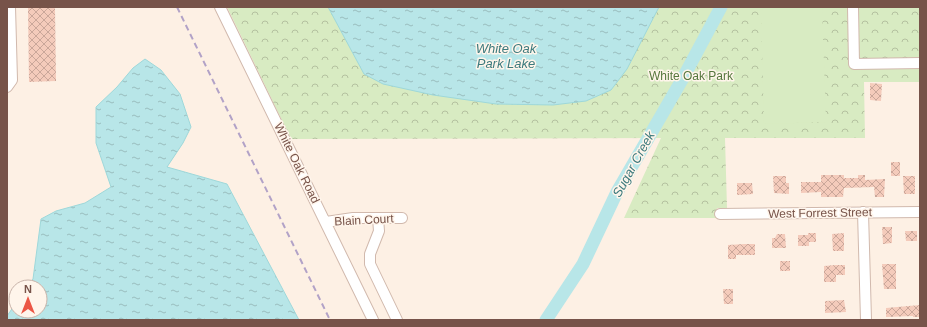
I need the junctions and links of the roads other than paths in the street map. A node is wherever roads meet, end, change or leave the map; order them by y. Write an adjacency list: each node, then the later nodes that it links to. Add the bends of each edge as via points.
1 (10, 7): 5 (street, via 12,80)
2 (220, 7): 11 (street, White Oak Road)
3 (853, 7): 4 (street, via 854,64)
4 (920, 62)
5 (7, 87)
6 (863, 212): 7 (street, West Forrest Street); 8 (street, West Forrest Street); 14 (street)
7 (920, 212)
8 (720, 214)
9 (378, 218): 10 (street, Blain Court); 11 (street, Blain Court); 13 (street, via 379,231 370,254 370,264)
10 (402, 218)
11 (326, 222): 12 (street, White Oak Road)
12 (373, 320)
13 (397, 320)
14 (866, 320)

